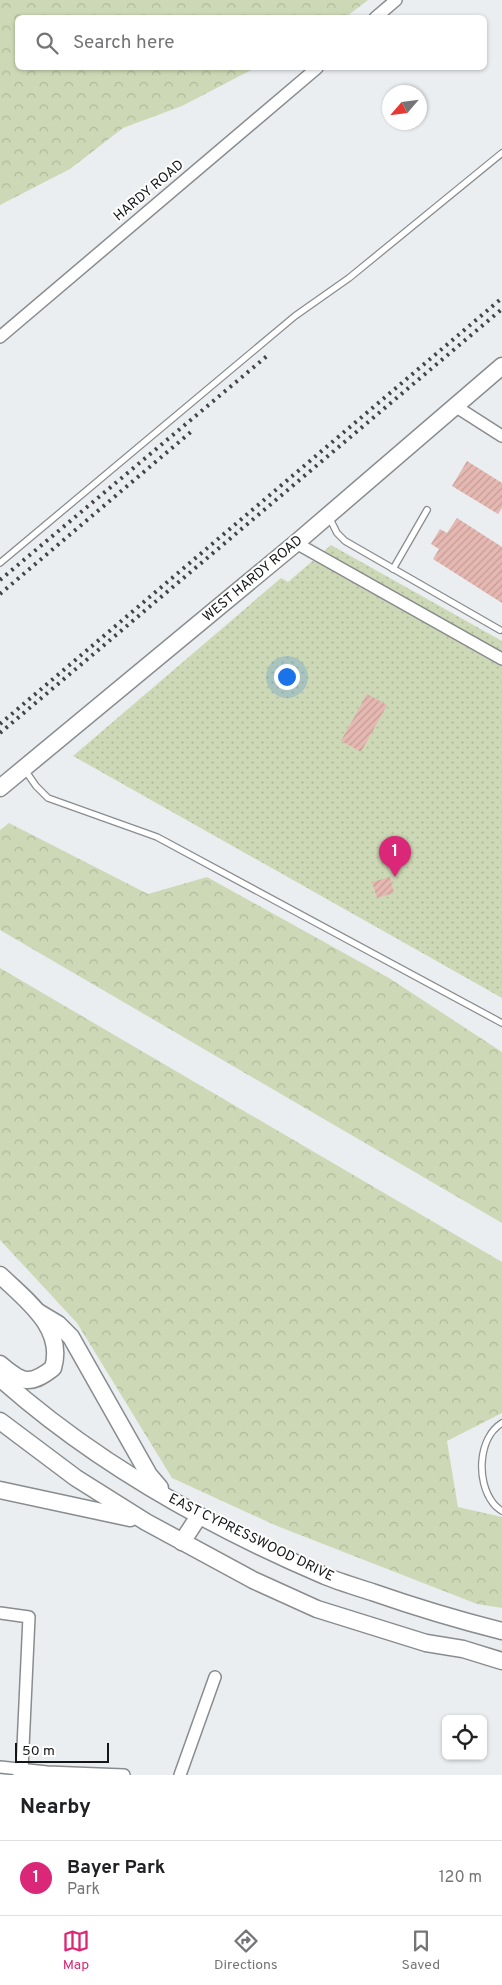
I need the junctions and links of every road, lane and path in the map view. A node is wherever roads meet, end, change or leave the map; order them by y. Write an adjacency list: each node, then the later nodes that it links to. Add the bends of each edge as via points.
1 (396, 0): 2 (street)
2 (378, 15)
3 (315, 70): 5 (street, HARDY ROAD)
4 (502, 153): 12 (lane, via 349,278 295,316)
5 (0, 337)
6 (502, 366): 7 (main road, WEST HARDY ROAD)
7 (455, 406): 8 (street); 10 (main road, WEST HARDY ROAD)
8 (502, 436)
9 (427, 510): 13 (lane)
10 (328, 515): 11 (main road, WEST HARDY ROAD); 13 (lane, via 337,534 345,541)
11 (296, 543): 15 (street); 16 (main road, WEST HARDY ROAD)
12 (0, 563)
13 (393, 569): 14 (lane)
14 (500, 630)
15 (502, 659)
16 (24, 768): 17 (main road, WEST HARDY ROAD); 18 (lane, via 48,798 158,837)
17 (0, 788)
18 (502, 1022)
19 (0, 1276): 20 (main road)
20 (38, 1312): 21 (main road, via 48,1324 54,1341 53,1368 42,1377 28,1380 18,1379); 26 (main road, via 58,1324 71,1337 149,1475)
21 (0, 1364)
22 (0, 1378): 26 (main road, EAST CYPRESSWOOD DRIVE, via 35,1409)
23 (0, 1420): 29 (main road, via 76,1478)
24 (502, 1423): 27 (lane, via 485,1443 482,1463 484,1485 493,1503)
25 (0, 1490): 29 (main road)
26 (167, 1497): 28 (main road, EAST CYPRESSWOOD DRIVE)
27 (502, 1511)
28 (199, 1516): 30 (main road); 32 (main road, EAST CYPRESSWOOD DRIVE, via 326,1576 432,1613)
29 (146, 1522): 30 (main road)
30 (182, 1542): 33 (main road, via 317,1609)
31 (0, 1613): 36 (street, via 29,1617)
32 (502, 1631)
33 (499, 1662)
34 (215, 1677): 39 (street)
35 (0, 1766): 36 (street)
36 (20, 1772): 37 (street)
37 (46, 1774): 38 (street)
38 (124, 1775)
39 (180, 1775)

